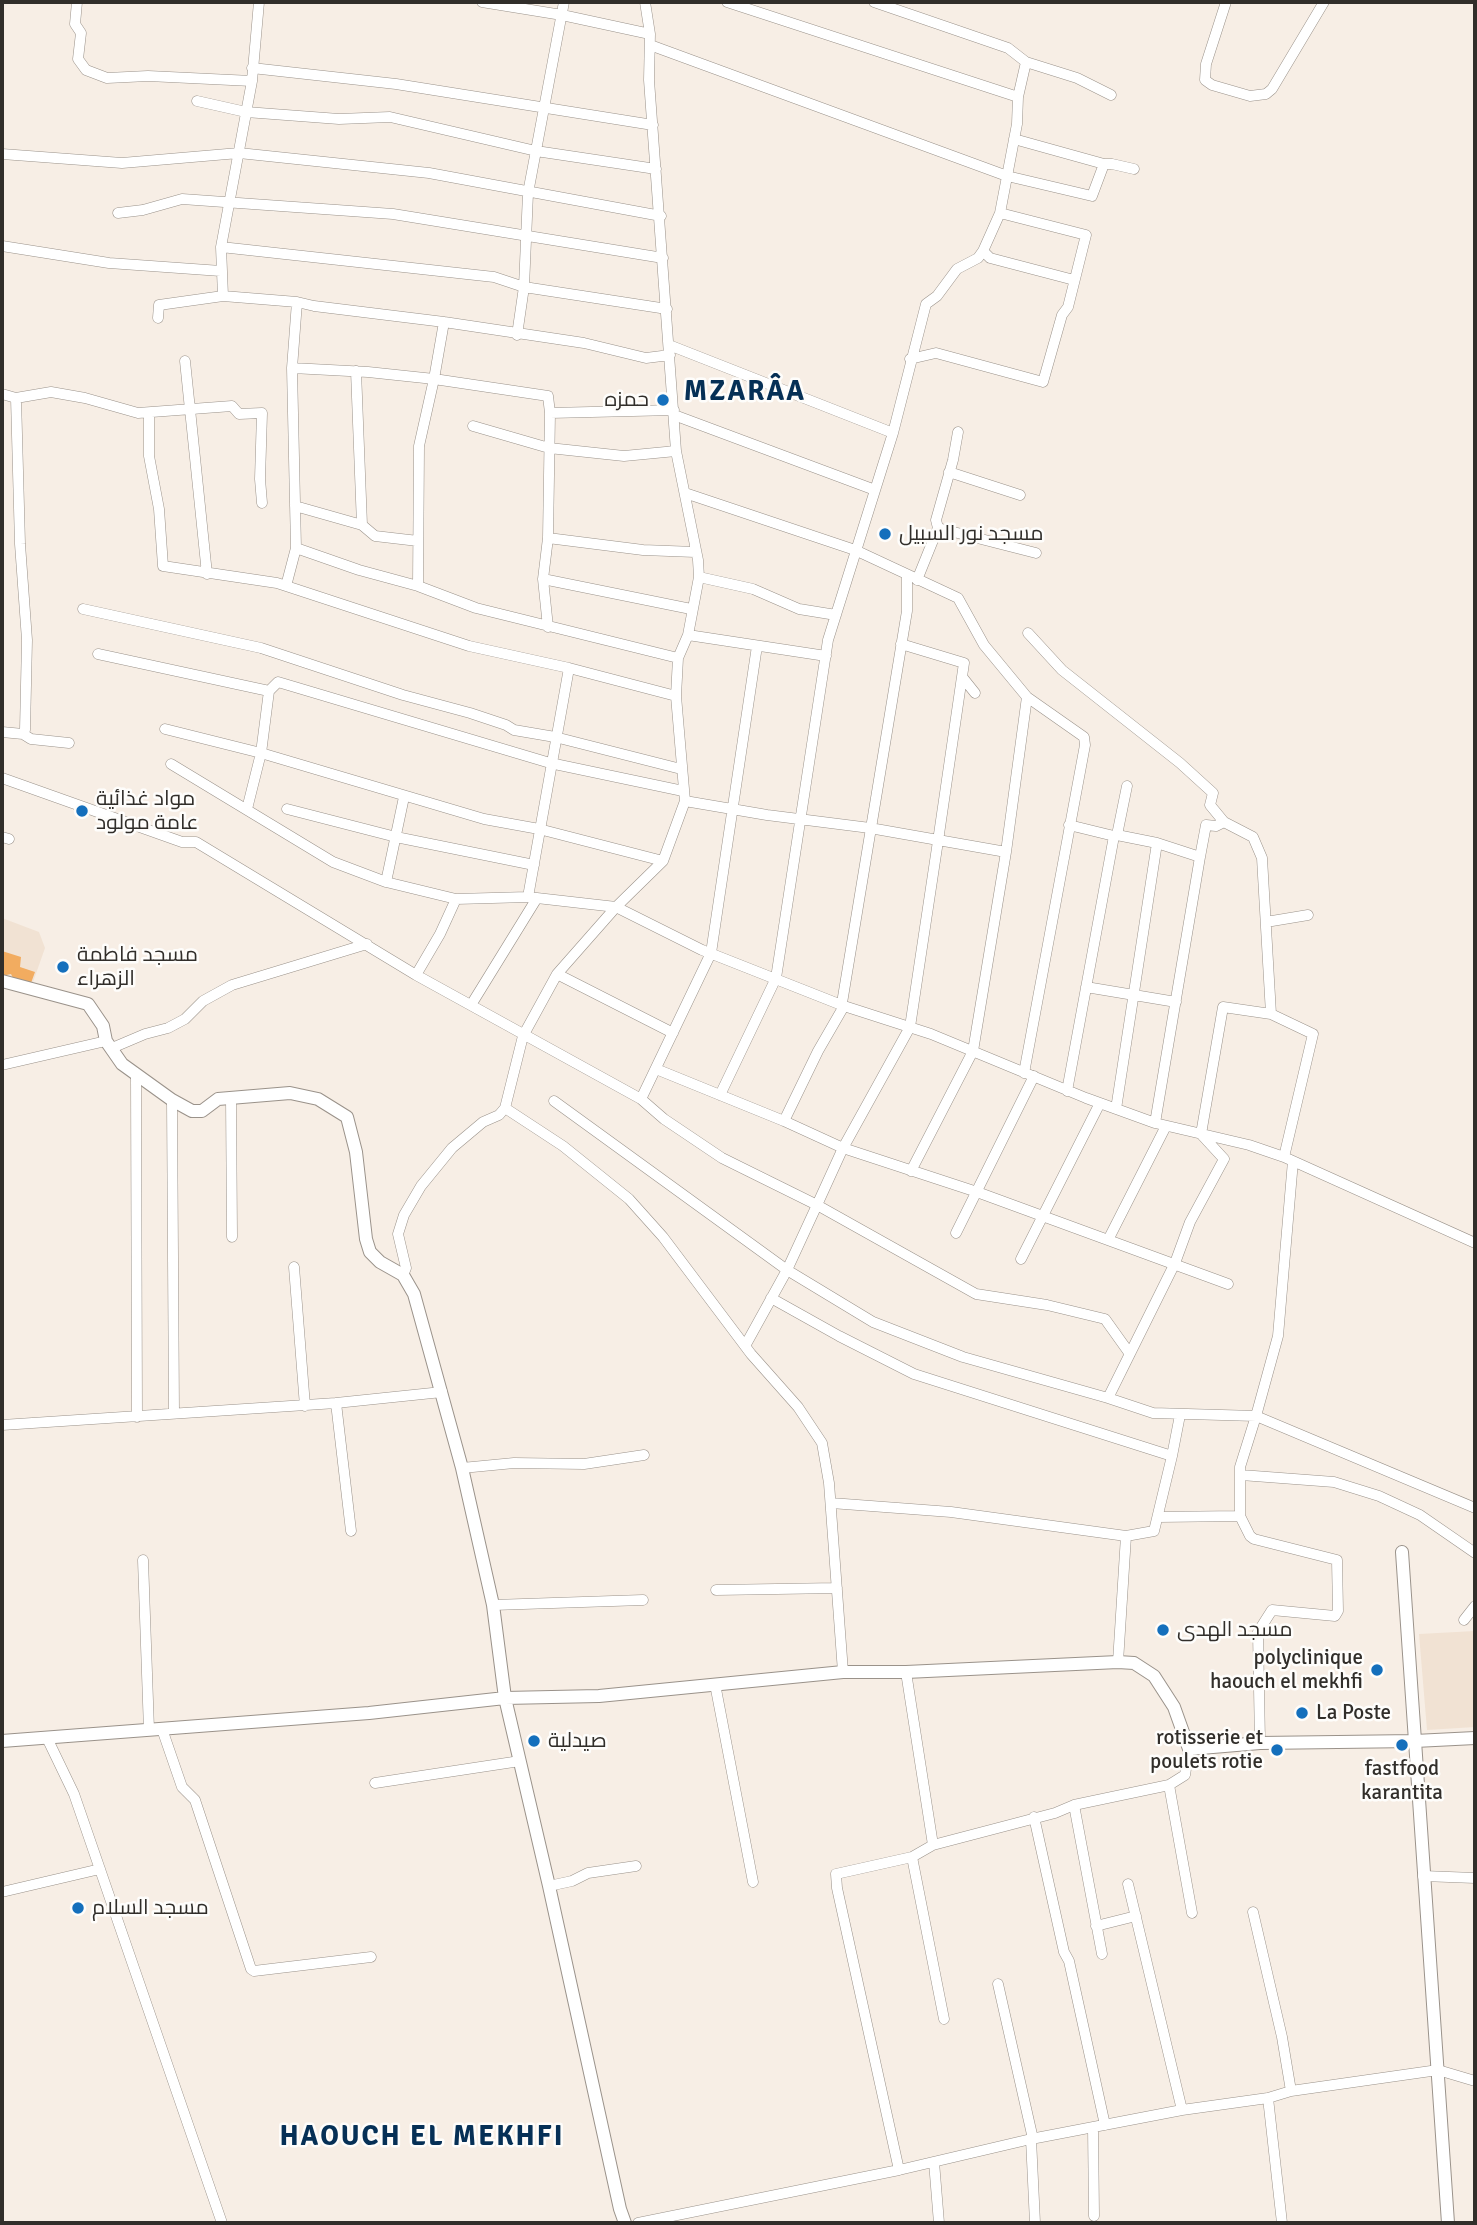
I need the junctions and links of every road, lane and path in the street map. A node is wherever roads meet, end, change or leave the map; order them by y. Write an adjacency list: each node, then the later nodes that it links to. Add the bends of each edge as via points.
1 (77, 2): 14 (street, via 78,59 86,70 107,78)
2 (259, 2): 13 (street)
3 (482, 2): 10 (street)
4 (564, 2): 10 (street)
5 (645, 2): 11 (street)
6 (727, 2): 16 (street)
7 (874, 2): 12 (street, via 1008,48)
8 (1226, 2): 9 (street, via 1205,80 1250,96 1272,89)
9 (1324, 2)
10 (562, 15): 11 (street); 18 (street)
11 (650, 39): 20 (street); 28 (street)
12 (1026, 62): 15 (street); 16 (street)
13 (252, 68): 14 (street); 18 (street, via 396,84)
14 (252, 81): 19 (street)
15 (1111, 94)
16 (1018, 97): 21 (street)
17 (197, 101): 19 (street)
18 (544, 109): 20 (street); 22 (street)
19 (246, 112): 22 (street, via 339,119 390,117); 23 (street)
20 (653, 125): 26 (street)
21 (1014, 139): 25 (street); 28 (street)
22 (536, 151): 26 (street); 29 (street)
23 (239, 153): 24 (street, via 122,163); 29 (street, via 429,173); 30 (street)
24 (2, 154)
25 (1104, 164): 27 (street); 28 (street, via 1092,196)
26 (656, 169): 33 (street)
27 (1134, 169)
28 (1007, 176): 32 (street)
29 (528, 193): 33 (street); 34 (street)
30 (230, 201): 31 (street, via 183,199); 34 (street, via 393,214); 36 (street)
31 (118, 213)
32 (1000, 213): 37 (street); 40 (street, via 1086,236)
33 (660, 216): 38 (street)
34 (525, 236): 38 (street); 41 (street)
35 (2, 246): 39 (street, via 109,262)
36 (221, 247): 39 (street); 41 (street, via 494,277)
37 (984, 251): 40 (street, via 990,258); 49 (street, via 957,270 926,304)
38 (663, 258): 44 (street)
39 (221, 271): 42 (street)
40 (1074, 280): 49 (street, via 1043,382 936,353)
41 (524, 287): 44 (street); 47 (street)
42 (223, 296): 43 (street); 45 (street, via 159,305)
43 (297, 302): 46 (street); 51 (street)
44 (667, 309): 48 (street)
45 (158, 318)
46 (444, 322): 47 (street); 53 (street)
47 (517, 335): 48 (street, via 584,343 646,358)
48 (669, 350): 59 (street); 61 (street)
49 (911, 359): 61 (street)
50 (185, 361): 56 (street)
51 (292, 368): 52 (street); 70 (street)
52 (356, 371): 53 (street); 71 (street)
53 (434, 379): 58 (street, via 548,396); 74 (street, via 419,446)
54 (2, 394): 55 (street)
55 (16, 398): 57 (street, via 51,392); 105 (street, via 27,640)
56 (190, 410): 57 (street); 69 (street, via 232,406 239,414 262,413); 79 (street)
57 (149, 413): 79 (street, via 149,456 163,566)
58 (556, 413): 59 (street); 63 (street)
59 (674, 413): 64 (street); 66 (street)
60 (473, 426): 63 (street)
61 (893, 432): 66 (street)
62 (958, 432): 65 (street)
63 (549, 448): 64 (street, via 624,456); 73 (street)
64 (676, 451): 67 (street)
65 (949, 472): 68 (street); 72 (street, via 936,520)
66 (874, 490): 76 (street)
67 (685, 493): 76 (street); 77 (street)
68 (1020, 495)
69 (262, 503)
70 (295, 506): 71 (street); 75 (street)
71 (362, 525): 74 (street, via 375,536)
72 (938, 528): 78 (street); 83 (street)
73 (548, 538): 77 (street); 82 (street)
74 (418, 541): 85 (street)
75 (296, 548): 84 (street); 85 (street)
76 (855, 551): 80 (street); 88 (street)
77 (695, 552): 81 (street)
78 (1036, 553)
79 (207, 574): 84 (street)
80 (906, 575): 83 (street); 92 (street, via 907,611)
81 (699, 577): 86 (street); 88 (street, via 753,589 799,609)
82 (543, 579): 86 (street); 89 (street)
83 (917, 580): 102 (street, via 958,598 984,645)
84 (286, 586): 97 (street, via 469,646)
85 (418, 586): 89 (street, via 476,608)
86 (691, 608): 91 (street)
87 (83, 609): 106 (street, via 261,648 514,730)
88 (836, 615): 95 (street)
89 (548, 626): 96 (street)
90 (1028, 634): 120 (street, via 1062,670 1213,793 1210,805)
91 (688, 635): 93 (street); 96 (street)
92 (901, 644): 98 (street, via 964,663); 122 (street)
93 (757, 646): 95 (street); 118 (street)
94 (98, 654): 99 (street)
95 (825, 656): 119 (street)
96 (678, 658): 101 (street)
97 (569, 668): 101 (street); 106 (street)
98 (963, 678): 100 (street); 126 (street)
99 (269, 691): 108 (street); 109 (street, via 278,682 287,684)
100 (975, 693)
101 (676, 696): 111 (street)
102 (1027, 697): 121 (street, via 1084,737); 128 (street)
103 (165, 729): 108 (street)
104 (2, 732): 105 (street)
105 (23, 734): 107 (street, via 30,739)
106 (555, 737): 109 (street); 111 (street)
107 (69, 743)
108 (261, 753): 115 (street); 116 (street)
109 (551, 763): 114 (street); 123 (street)
110 (171, 764): 116 (street)
111 (681, 769): 114 (street)
112 (2, 778): 138 (street, via 182,842 196,842)
113 (1127, 786): 124 (street)
114 (684, 796): 118 (street); 130 (street)
115 (404, 797): 123 (street); 125 (street)
116 (247, 809): 132 (street, via 333,862)
117 (287, 809): 125 (street)
118 (732, 810): 119 (street); 139 (street)
119 (801, 819): 122 (street); 142 (street)
120 (1224, 822): 129 (street, via 1206,825); 137 (street, via 1253,836 1262,858)
121 (1069, 825): 124 (street); 158 (street)
122 (870, 828): 126 (street); 147 (street)
123 (539, 829): 130 (street); 131 (street)
124 (1115, 835): 127 (street); 144 (street)
125 (396, 837): 131 (street); 132 (street)
126 (938, 841): 128 (street); 150 (street)
127 (1157, 843): 129 (street); 145 (street)
128 (1006, 852): 154 (street)
129 (1200, 857): 146 (street)
130 (663, 861): 135 (street)
131 (534, 865): 133 (street)
132 (386, 881): 134 (street)
133 (533, 898): 134 (street); 135 (street); 148 (street)
134 (456, 899): 141 (street)
135 (616, 906): 139 (street); 140 (street)
136 (1308, 915): 137 (street)
137 (1265, 922): 149 (street)
138 (367, 944): 141 (street); 153 (street, via 232,985 168,1028)
139 (711, 953): 142 (street); 151 (street)
140 (557, 974): 151 (street); 152 (street)
141 (416, 975): 148 (street)
142 (776, 978): 147 (street); 160 (street)
143 (2, 981): 153 (street, via 88,1004)
144 (1086, 987): 145 (street); 159 (street)
145 (1134, 995): 146 (street); 167 (street)
146 (1176, 1002): 169 (street)
147 (843, 1005): 150 (street); 168 (street)
148 (471, 1006): 152 (street)
149 (1270, 1014): 170 (street, via 1223,1007); 172 (street, via 1313,1034)
150 (909, 1027): 154 (street); 171 (street)
151 (673, 1033): 156 (street)
152 (523, 1036): 162 (street); 166 (street)
153 (109, 1044): 155 (street); 157 (street, via 122,1064)
154 (972, 1051): 158 (street); 173 (street)
155 (2, 1065)
156 (656, 1069): 160 (street); 162 (street)
157 (136, 1074): 163 (street); 197 (street)
158 (1029, 1074): 159 (street); 174 (street)
159 (1067, 1091): 165 (street)
160 (720, 1095): 168 (street)
161 (231, 1097): 163 (street, via 218,1099 202,1111); 178 (street); 185 (street, via 290,1093 318,1099 347,1117 370,1252)
162 (641, 1099): 175 (street, via 722,1158)
163 (172, 1100): 194 (street)
164 (554, 1101): 184 (street)
165 (1100, 1103): 167 (street); 176 (street)
166 (505, 1108): 185 (street, via 452,1148 421,1186 398,1234 406,1268); 188 (street, via 563,1146 629,1199)
167 (1116, 1109): 169 (street)
168 (784, 1121): 171 (street)
169 (1161, 1125): 170 (street); 179 (street)
170 (1201, 1134): 172 (street); 182 (street, via 1224,1159 1190,1222)
171 (843, 1148): 173 (street); 175 (street)
172 (1288, 1159): 180 (street); 196 (street, via 1278,1336)
173 (911, 1171): 174 (street)
174 (977, 1192): 176 (street); 177 (street)
175 (817, 1205): 184 (street); 189 (street, via 976,1294 1105,1319)
176 (1042, 1217): 179 (street); 181 (street)
177 (956, 1233)
178 (232, 1237)
179 (1108, 1240): 182 (street)
180 (1475, 1243)
181 (1021, 1259)
182 (1175, 1263): 186 (street); 189 (street)
183 (294, 1267): 193 (street)
184 (787, 1270): 187 (street); 191 (street, via 873,1322 963,1357)
185 (403, 1275): 190 (street, via 414,1294)
186 (1228, 1284)
187 (771, 1298): 188 (street); 200 (street, via 914,1374)
188 (745, 1346): 203 (street, via 798,1407 822,1443)
189 (1130, 1354): 191 (street)
190 (442, 1392): 192 (street); 201 (street)
191 (1108, 1398): 195 (street, via 1153,1413)
192 (337, 1403): 193 (street); 207 (street)
193 (305, 1406): 194 (street)
194 (174, 1413): 197 (street)
195 (1180, 1415): 196 (street); 200 (street)
196 (1256, 1416): 202 (street); 204 (street)
197 (137, 1417): 198 (street)
198 (2, 1425)
199 (644, 1455): 201 (street, via 584,1464)
200 (1172, 1456): 206 (street)
201 (462, 1468): 215 (street)
202 (1241, 1475): 205 (street); 210 (street, via 1334,1482 1379,1496 1420,1515)
203 (831, 1503): 208 (street, via 951,1512); 212 (street)
204 (1475, 1508)
205 (1240, 1516): 206 (street); 228 (street, via 1254,1539 1336,1560 1338,1614 1272,1610 1258,1632)
206 (1158, 1517): 208 (street, via 1154,1531)
207 (351, 1531)
208 (1126, 1536): 218 (street)
209 (1402, 1552): 227 (street)
210 (1475, 1553)
211 (143, 1560): 223 (street)
212 (837, 1588): 213 (street); 219 (street)
213 (716, 1590)
214 (643, 1600): 215 (street)
215 (493, 1605): 222 (street)
216 (1475, 1606): 217 (street)
217 (1464, 1620)
218 (1118, 1662): 220 (street); 229 (street, via 1134,1664 1154,1676 1174,1707)
219 (843, 1672): 220 (street); 221 (street)
220 (906, 1672): 235 (street)
221 (715, 1684): 222 (street, via 599,1696); 241 (street)
222 (505, 1698): 223 (street); 230 (street)
223 (155, 1730): 224 (street); 250 (street, via 182,1787 195,1800 251,1969)
224 (47, 1738): 226 (street); 238 (street, via 75,1794)
225 (1475, 1738): 227 (street)
226 (2, 1741)
227 (1415, 1741): 228 (street); 239 (street)
228 (1259, 1744): 229 (street)
229 (1189, 1749): 232 (street, via 1185,1775)
230 (520, 1761): 231 (street); 243 (street)
231 (375, 1783)
232 (1169, 1785): 233 (street); 246 (street)
233 (1074, 1805): 234 (street); 248 (street)
234 (1034, 1817): 235 (street); 258 (street)
235 (933, 1845): 236 (street)
236 (912, 1857): 252 (street); 262 (street, via 836,1874)
237 (636, 1866): 243 (street, via 588,1873)
238 (100, 1869): 244 (street); 264 (street)
239 (1423, 1876): 240 (street); 253 (street)
240 (1475, 1878)
241 (753, 1882)
242 (1128, 1884): 247 (street)
243 (549, 1886): 265 (street)
244 (2, 1892)
245 (1253, 1912): 255 (street)
246 (1192, 1913)
247 (1136, 1916): 248 (street); 257 (street)
248 (1096, 1926): 249 (street)
249 (1102, 1954)
250 (371, 1957)
251 (998, 1984): 260 (street)
252 (944, 2019)
253 (1438, 2070): 254 (street); 255 (street); 270 (street)
254 (1475, 2081)
255 (1291, 2091): 256 (street)
256 (1268, 2098): 257 (street); 269 (street)
257 (1182, 2110): 258 (street)
258 (1105, 2125): 259 (street)
259 (1093, 2127): 260 (street); 263 (street)
260 (1032, 2139): 261 (street); 268 (street)
261 (934, 2162): 262 (street); 267 (street)
262 (899, 2170): 266 (street)
263 (1094, 2216)
264 (222, 2223)
265 (625, 2223)
266 (638, 2223)
267 (939, 2223)
268 (1035, 2223)
269 (1282, 2223)
270 (1448, 2223)

